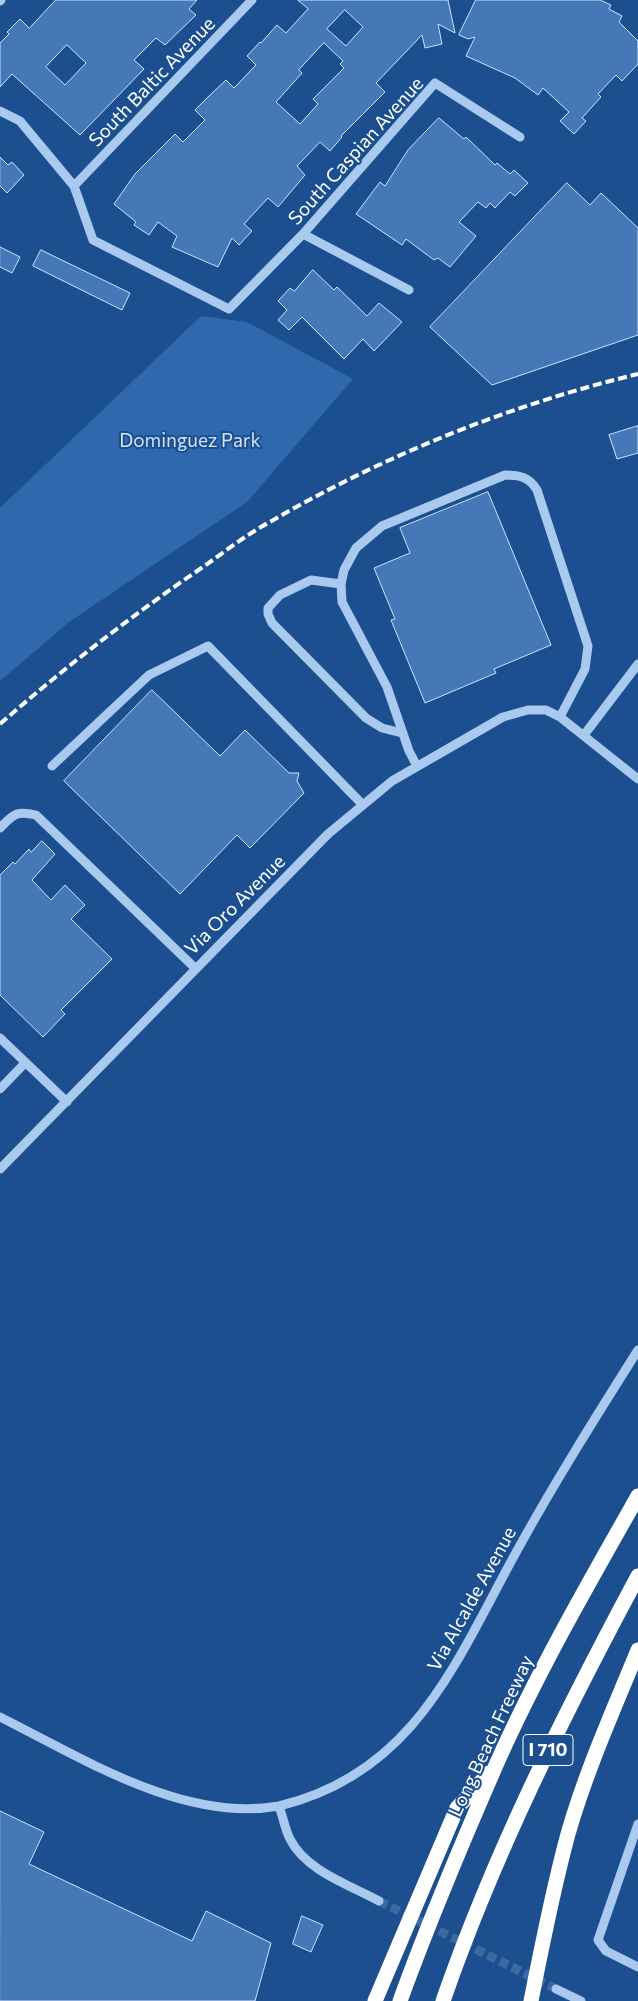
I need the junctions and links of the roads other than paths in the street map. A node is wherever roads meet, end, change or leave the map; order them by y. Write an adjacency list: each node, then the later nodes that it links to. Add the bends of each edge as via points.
1 (252, 0): 4 (street, South Baltic Avenue)
2 (0, 111): 4 (street, via 20,121)
3 (520, 137): 5 (street, South Caspian Avenue, via 435,82)
4 (74, 186): 5 (street, South Caspian Avenue, via 94,240 229,309)
5 (303, 234): 6 (street)
6 (409, 290)
7 (341, 584): 9 (street, via 344,570 356,548 382,526 492,479 519,475 531,481 537,490 588,646 585,668); 10 (street, via 342,602 387,687); 10 (street, via 311,580 280,595 268,608 268,614 272,623 366,718 382,728)
8 (638, 664): 11 (street)
9 (560, 717): 11 (street); 13 (street, Via Oro Avenue, via 546,710 528,710 503,717)
10 (402, 733): 13 (street)
11 (584, 735): 14 (street)
12 (52, 766): 15 (street, via 148,675 208,646)
13 (417, 766): 15 (street, Via Oro Avenue)
14 (638, 779)
15 (362, 804): 17 (street, Via Oro Avenue)
16 (0, 828): 17 (street, via 14,814 36,815)
17 (195, 968): 21 (street, Via Oro Avenue)
18 (0, 1038): 19 (street)
19 (25, 1062): 20 (street); 21 (street)
20 (0, 1088)
21 (67, 1102): 22 (street, Via Oro Avenue)
22 (0, 1170)
23 (638, 1350): 29 (street, Via Alcalde Avenue, via 581,1440 450,1673 424,1713 393,1745 361,1771 328,1789)
24 (638, 1496): 28 (highway, Long Beach Freeway / I 710)
25 (638, 1576): 36 (highway, I 710, via 549,1748 470,1929)
26 (638, 1650): 37 (highway, via 594,1759 569,1833)
27 (0, 1717): 29 (street, Via Alcalde Avenue, via 119,1776 177,1797 221,1808)
28 (497, 1764): 34 (highway, via 457,1808); 35 (highway, Long Beach Freeway / I 710)
29 (279, 1806): 31 (street, via 290,1839 300,1854 313,1865)
30 (638, 1824): 32 (street, via 598,1940 606,1951)
31 (379, 1901)
32 (638, 1967)
33 (556, 1989): 38 (street)
34 (375, 2001)
35 (400, 2001)
36 (443, 2001)
37 (531, 2001)
38 (581, 2001)

